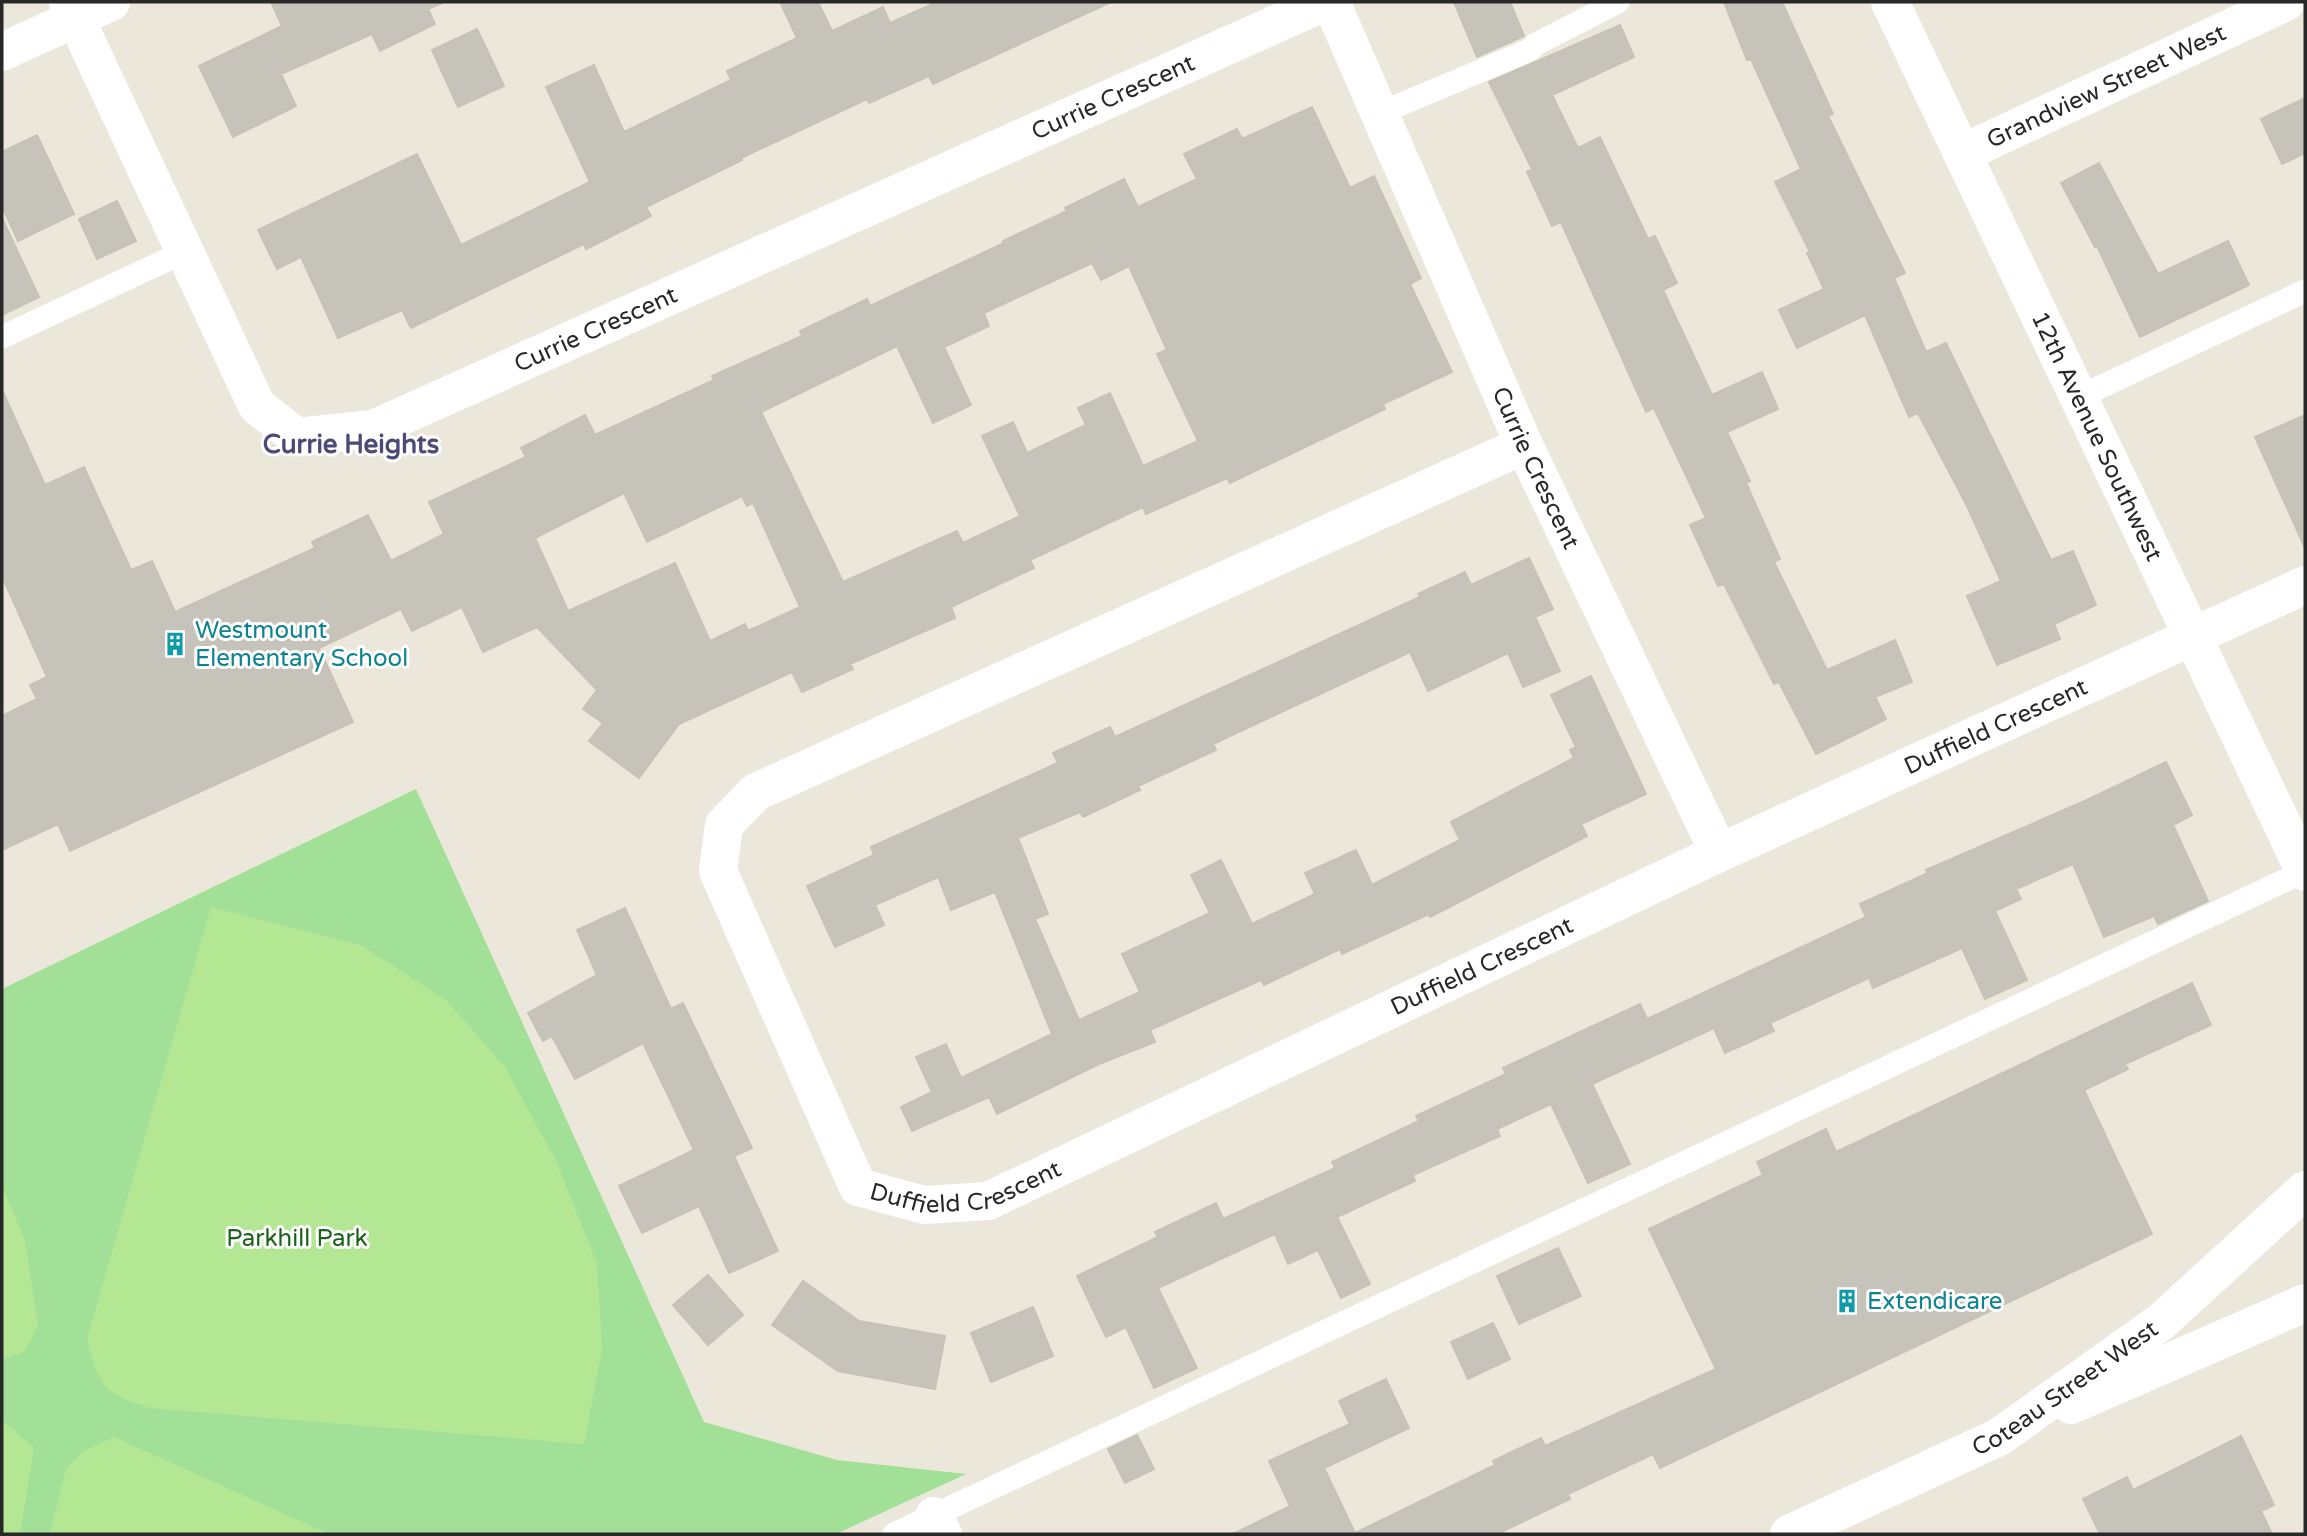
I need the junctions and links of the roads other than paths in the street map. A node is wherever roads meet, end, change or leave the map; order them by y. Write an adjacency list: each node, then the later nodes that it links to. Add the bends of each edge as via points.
1 (111, 2): 7 (street)
2 (1325, 2): 11 (street, Currie Crescent, via 373,429 297,438 257,405)
3 (1331, 2): 9 (street, Currie Crescent)
4 (1618, 2): 9 (lane, via 1530,50)
5 (1890, 2): 10 (street, 12th Avenue Southwest)
6 (2286, 2): 10 (street, Grandview Street West)
7 (72, 10): 8 (street); 11 (street, Currie Crescent)
8 (2, 52)
9 (1380, 113): 15 (street, Currie Crescent)
10 (1963, 153): 14 (street, 12th Avenue Southwest)
11 (184, 252): 13 (lane)
12 (2305, 291): 14 (lane)
13 (2, 337)
14 (2079, 397): 17 (street, 12th Avenue Southwest)
15 (1524, 445): 18 (street, Currie Crescent); 18 (street, Duffield Crescent, via 756,792 724,825 718,871 858,1187 924,1205 988,1201)
16 (2305, 585): 17 (street, Duffield Crescent)
17 (2194, 638): 18 (street, Duffield Crescent); 19 (street, 12th Avenue Southwest)
18 (1718, 853)
19 (2305, 872): 23 (lane)
20 (2305, 1189): 22 (street, Coteau Street West, via 2162,1321)
21 (2305, 1303): 22 (street)
22 (1999, 1437): 25 (street, Coteau Street West)
23 (938, 1525): 24 (lane)
24 (894, 1534)
25 (1789, 1534)

